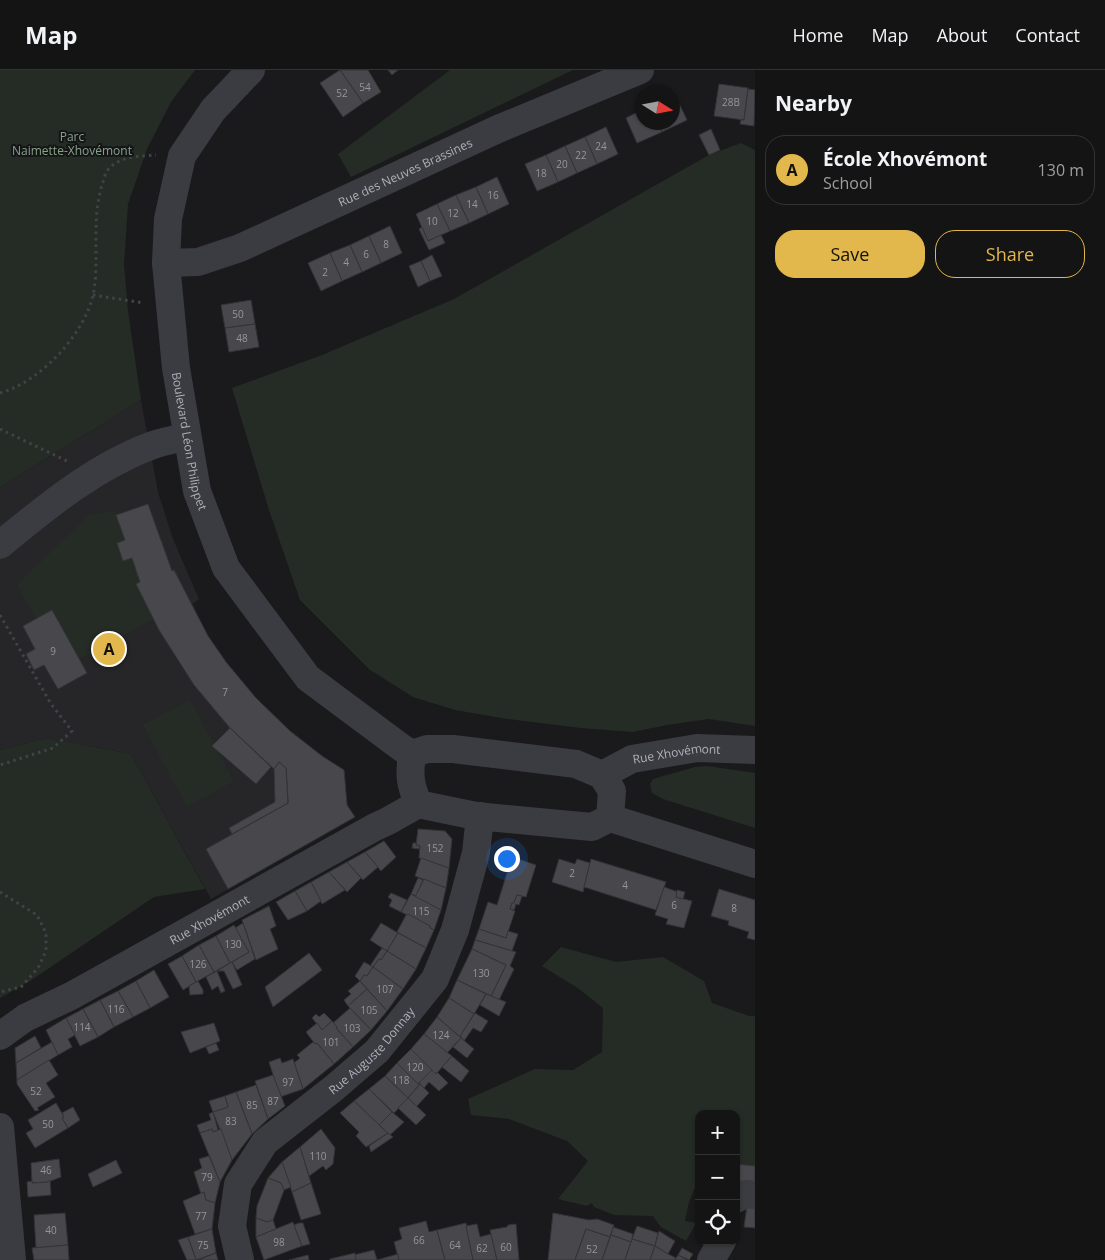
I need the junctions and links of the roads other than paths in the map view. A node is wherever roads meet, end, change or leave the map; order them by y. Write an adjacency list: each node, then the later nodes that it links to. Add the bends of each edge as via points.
1 (251, 70): 3 (street, Boulevard Léon Philippet, via 213,110 182,156 168,219)
2 (640, 70): 3 (street, Rue des Neuves Brassines, via 498,129 240,248 198,262)
3 (166, 263): 4 (street, Boulevard Léon Philippet, via 176,368)
4 (187, 437): 5 (street, via 155,444 112,463 36,514); 7 (street, Boulevard Léon Philippet, via 197,491 226,568 308,678)
5 (0, 545)
6 (755, 750): 8 (street, Rue Xhovémont, via 697,748 632,758)
7 (412, 754): 8 (street, via 427,748 453,748 576,764); 9 (street, via 409,773)
8 (602, 775): 11 (street, via 612,792)
9 (418, 804): 10 (street); 13 (street, Rue Xhovémont, via 71,996 25,1018)
10 (480, 816): 11 (street, via 592,827); 19 (street, Rue Auguste Donnay, via 476,853 455,930 435,979 377,1050 265,1142 238,1184 232,1226)
11 (610, 818): 12 (street)
12 (755, 864)
13 (0, 1036)
14 (0, 1127): 18 (street)
15 (755, 1195): 16 (street)
16 (740, 1197)
17 (720, 1245): 20 (street)
18 (12, 1260)
19 (240, 1260)
20 (711, 1260)

